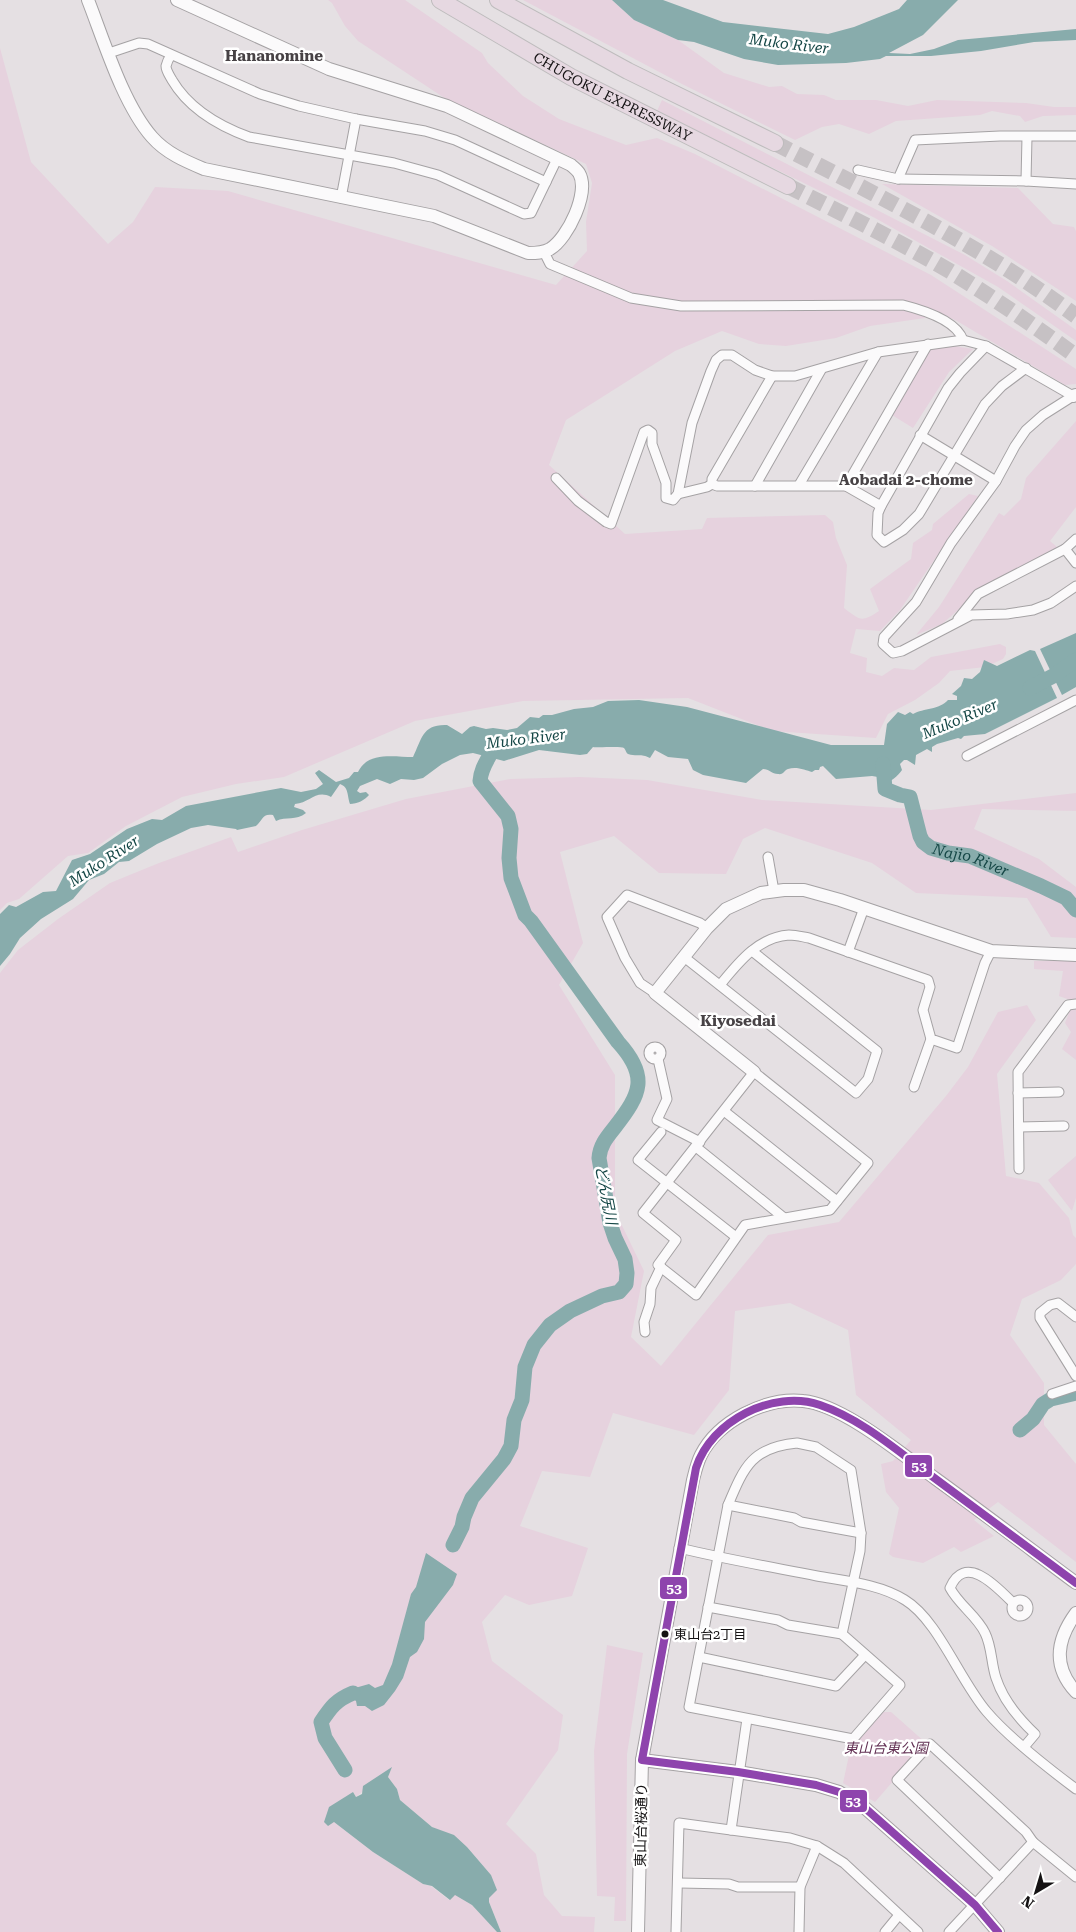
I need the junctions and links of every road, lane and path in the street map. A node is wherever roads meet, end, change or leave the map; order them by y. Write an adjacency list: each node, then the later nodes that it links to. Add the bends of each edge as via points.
1 (88, 0): 5 (street)
2 (176, 0): 12 (street, via 329,69 447,106)
3 (440, 0): 18 (highway, CHUGOKU EXPRESSWAY, via 571,77)
4 (498, 0): 10 (highway, via 628,71)
5 (109, 53): 6 (street, via 139,43); 19 (street, via 128,100 140,119 153,137 176,157 204,170)
6 (171, 55): 7 (street, via 260,94); 11 (street, via 166,65 174,83 189,101 228,130 249,137)
7 (356, 119): 11 (street); 16 (street, via 426,130)
8 (1076, 136): 9 (street)
9 (1027, 137): 14 (street, via 915,140); 15 (street)
10 (775, 143)
11 (349, 155): 16 (street, via 438,175 524,214 531,213); 19 (street)
12 (557, 159): 16 (street); 20 (street, via 571,165 580,174 582,186 566,234)
13 (858, 170): 14 (street)
14 (898, 179): 15 (street)
15 (1026, 181): 17 (street)
16 (546, 182)
17 (1076, 184)
18 (788, 186)
19 (341, 198): 20 (street, via 434,216 528,253)
20 (544, 252): 21 (street, via 550,264 613,292 647,302 681,306 903,305 929,313 957,328)
21 (963, 340): 22 (street); 23 (street)
22 (928, 344): 24 (street); 36 (street)
23 (986, 346): 25 (street); 29 (street, via 948,388)
24 (878, 352): 26 (street); 34 (street)
25 (1026, 368): 28 (street); 30 (street, via 985,404)
26 (821, 370): 27 (street, via 795,376); 35 (street)
27 (772, 376): 33 (street); 37 (street, via 755,370 732,355 722,355 716,360 692,423)
28 (1074, 396): 32 (street, via 1026,430)
29 (920, 435): 30 (street); 38 (street)
30 (955, 456): 32 (street); 38 (street, via 919,514 884,542 877,535)
31 (556, 478): 37 (street, via 578,502 611,524 644,432 648,430 652,433 652,444 666,483 666,498 673,500)
32 (996, 480): 43 (street, via 951,543 916,602 884,636 883,644 893,653 902,651)
33 (712, 484): 35 (street); 37 (street)
34 (799, 485): 35 (street); 36 (street)
35 (755, 486)
36 (846, 486): 38 (street)
37 (678, 494)
38 (881, 506)
39 (1076, 539): 40 (street)
40 (1065, 549): 41 (street); 43 (street, via 978,594)
41 (1076, 563)
42 (1076, 586): 43 (street, via 1051,603 1033,610 971,615)
43 (954, 624)
44 (1076, 700): 45 (street)
45 (968, 756)
46 (768, 857): 47 (street)
47 (774, 891): 48 (street, via 804,890); 49 (street, via 726,909)
48 (864, 908): 51 (street); 52 (street)
49 (707, 928): 54 (street); 56 (street, via 627,895 607,917 640,983)
50 (752, 951): 52 (street, via 766,942 789,935 809,938); 55 (street); 55 (street, via 877,1051 868,1079 856,1093)
51 (991, 951): 53 (street); 58 (street, via 957,1048)
52 (848, 952): 58 (street, via 928,980 930,987 922,1010)
53 (1076, 955)
54 (684, 957): 55 (street); 56 (street)
55 (720, 985)
56 (655, 993): 60 (street)
57 (1072, 1005): 63 (street, via 1018,1072)
58 (931, 1039): 61 (street)
59 (658, 1059): 68 (street, via 667,1099 657,1120)
60 (754, 1072): 64 (street); 71 (street, via 868,1163)
61 (914, 1087)
62 (1059, 1092): 63 (street)
63 (1018, 1093): 66 (street)
64 (724, 1111): 68 (street); 71 (street)
65 (1064, 1126): 66 (street)
66 (1019, 1127): 69 (street)
67 (661, 1132): 70 (street, via 638,1160)
68 (698, 1145): 70 (street); 72 (street)
69 (1019, 1169)
70 (668, 1183): 73 (street); 74 (street, via 643,1213 676,1240 658,1265)
71 (837, 1201): 72 (street, via 830,1210)
72 (783, 1217): 73 (street, via 745,1225)
73 (736, 1237): 74 (street, via 696,1295)
74 (661, 1267): 76 (street, via 651,1288)
75 (1076, 1317): 77 (street, via 1058,1303 1040,1313)
76 (645, 1332)
77 (1076, 1376)
78 (1076, 1386): 79 (street)
79 (1052, 1394)
80 (728, 1505): 81 (street); 81 (street, via 740,1476 763,1451 797,1443 816,1447 851,1470); 83 (street)
81 (861, 1533): 84 (street)
82 (679, 1548): 83 (street); 85 (street, 東山台桜通り, via 692,1480 702,1454 719,1432 738,1417 768,1405 805,1401 829,1408 882,1440); 95 (street, 東山台桜通り)
83 (717, 1557): 84 (street); 87 (street)
84 (854, 1583): 89 (street); 94 (street, via 891,1592 919,1611 987,1713)
85 (1076, 1583)
86 (1013, 1603): 94 (street, via 980,1575 967,1572 958,1575 950,1588 985,1632 995,1677 1006,1700 1018,1718 1035,1734)
87 (708, 1607): 89 (street); 91 (street)
88 (1076, 1613): 92 (street, via 1063,1634 1058,1656 1064,1674)
89 (842, 1634): 90 (street)
90 (865, 1655): 91 (street, via 836,1686); 93 (street, via 900,1685 854,1739)
91 (699, 1657): 93 (street, via 689,1707)
92 (1076, 1692)
93 (747, 1719): 96 (street)
94 (1024, 1746): 97 (street)
95 (642, 1760): 96 (street); 107 (street, 東山台桜通り)
96 (738, 1772): 98 (street); 105 (street, via 839,1792 865,1808)
97 (1076, 1789)
98 (731, 1830): 100 (street, via 790,1838); 103 (street, via 679,1823)
99 (1034, 1842): 101 (street); 102 (street); 102 (street, via 930,1744 897,1780)
100 (817, 1846): 104 (street); 106 (street, via 844,1863)
101 (1076, 1877)
102 (1000, 1878): 105 (street)
103 (679, 1883): 104 (street); 108 (street)
104 (800, 1887): 109 (street)
105 (974, 1905): 112 (street); 113 (street)
106 (899, 1915): 110 (street); 111 (street)
107 (638, 1932)
108 (676, 1932)
109 (799, 1932)
110 (885, 1932)
111 (918, 1932)
112 (949, 1932)
113 (998, 1932)

